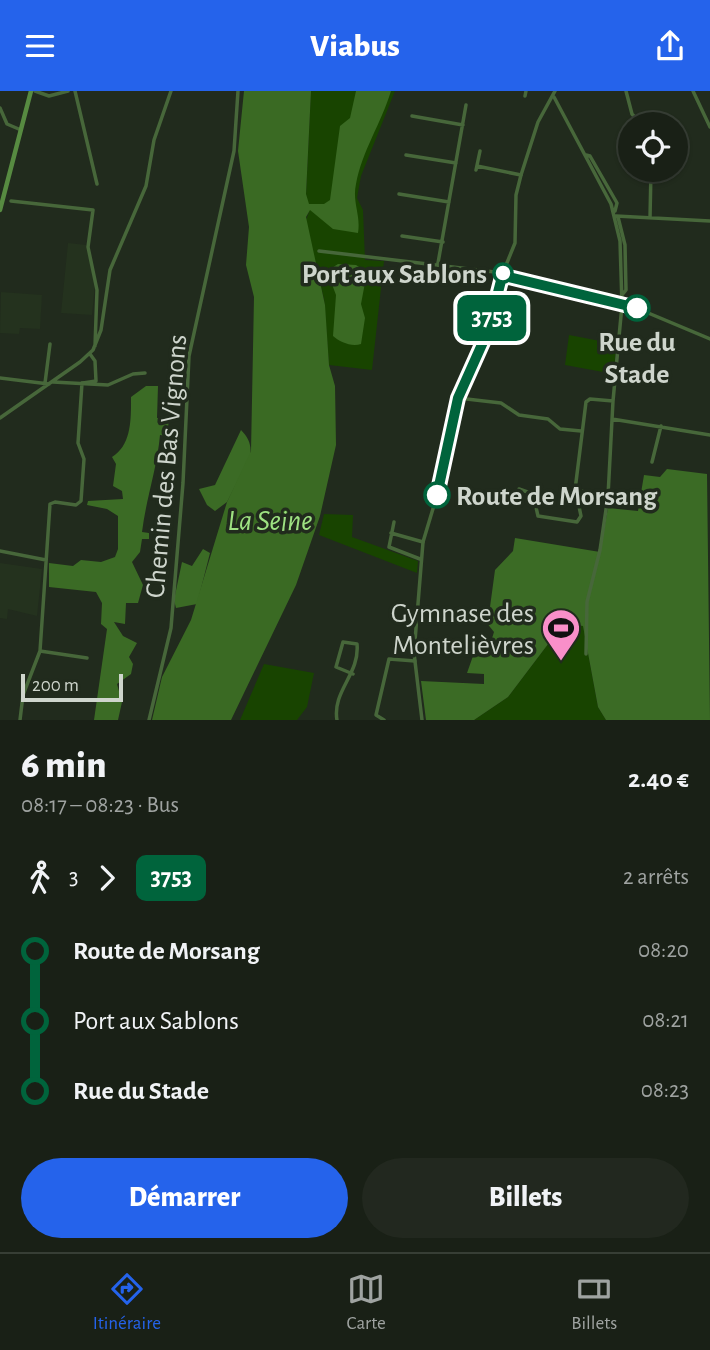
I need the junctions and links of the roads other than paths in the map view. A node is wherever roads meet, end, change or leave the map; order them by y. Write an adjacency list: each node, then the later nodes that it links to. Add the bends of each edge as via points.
1 (33, 91): 2 (street, via 49,96); 18 (main road)
2 (68, 91)
3 (75, 91): 24 (street)
4 (171, 91): 40 (street, via 154,140 146,186 110,270)
5 (238, 91): 70 (street, Chemin des Bas Vignons, via 234,151 189,356 171,628)
6 (555, 91): 9 (street)
7 (626, 91): 12 (street)
8 (693, 91): 17 (street)
9 (554, 97): 22 (street, via 538,122); 29 (street)
10 (466, 105): 15 (street)
11 (0, 108): 14 (street)
12 (631, 112)
13 (412, 115): 15 (street)
14 (6, 124): 16 (street); 18 (street)
15 (463, 125): 21 (street)
16 (0, 126)
17 (710, 127)
18 (21, 130): 28 (main road)
19 (480, 151): 22 (street, via 476,168)
20 (406, 155): 21 (street)
21 (456, 164): 27 (street)
22 (521, 175): 36 (street, via 514,243)
23 (651, 182): 30 (street)
24 (97, 184)
25 (399, 194): 27 (street)
26 (11, 201): 40 (street, via 93,210 89,247 97,289)
27 (449, 202): 33 (street)
28 (0, 210)
29 (615, 213): 30 (street); 37 (street)
30 (650, 218): 31 (street)
31 (710, 221)
32 (402, 236): 33 (street)
33 (443, 242): 35 (street)
34 (319, 251): 35 (street)
35 (438, 263): 36 (street)
36 (503, 273): 37 (street); 46 (street, via 488,331)
37 (622, 302): 38 (street); 47 (street)
38 (710, 339)
39 (50, 345): 44 (street)
40 (95, 346): 41 (street)
41 (90, 354): 44 (street); 45 (street, via 96,381)
42 (145, 373): 45 (street, via 108,385)
43 (0, 379): 44 (street)
44 (49, 383): 45 (street); 48 (street)
45 (83, 383): 62 (street, via 78,440 84,459 81,501 76,505 51,503)
46 (458, 398): 51 (street, via 501,403 519,415); 59 (street, via 444,472)
47 (613, 401): 49 (street); 51 (street, via 588,400)
48 (0, 418)
49 (611, 419): 50 (street); 56 (street)
50 (661, 426): 52 (street); 53 (street)
51 (582, 431): 55 (street)
52 (710, 435)
53 (652, 463)
54 (519, 489): 55 (street, via 533,494 540,517 576,522 581,516)
55 (576, 492): 56 (street)
56 (608, 496): 64 (street, via 587,602)
57 (394, 523): 58 (street)
58 (391, 533): 59 (street); 61 (street, via 390,548)
59 (423, 542): 61 (street)
60 (0, 551): 62 (street)
61 (420, 559): 66 (street)
62 (46, 560): 63 (street)
63 (40, 651): 65 (street); 69 (street, via 23,695)
64 (586, 654)
65 (87, 658)
66 (415, 661): 68 (street, via 389,659); 73 (street)
67 (353, 674): 67 (street, via 357,644 343,642 337,667); 71 (street, via 336,702)
68 (375, 719): 72 (street)
69 (20, 720)
70 (149, 720)
71 (337, 720)
72 (384, 720)
73 (422, 720)

